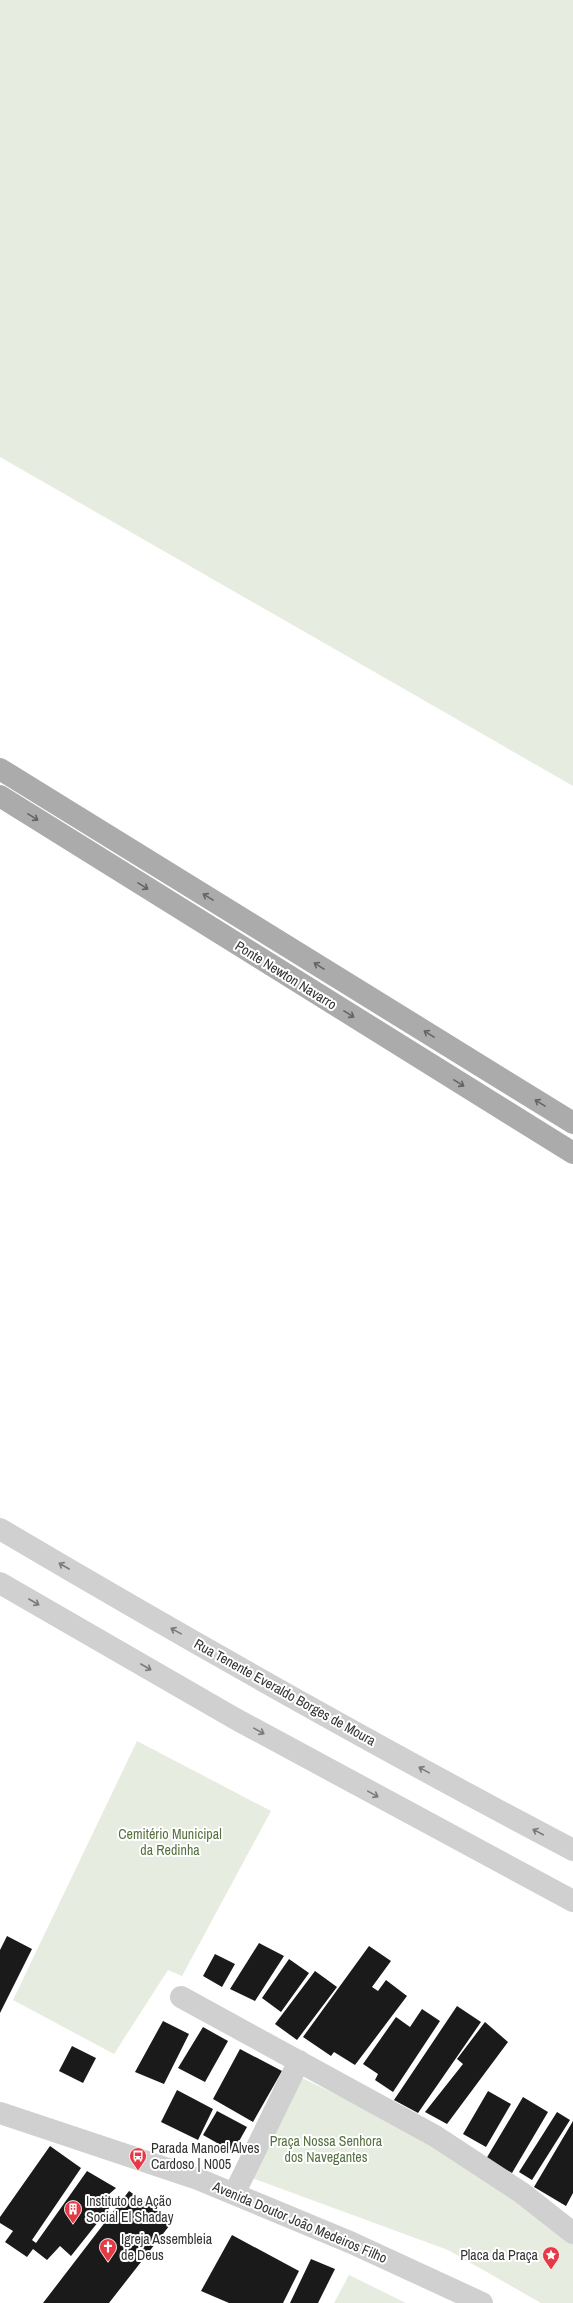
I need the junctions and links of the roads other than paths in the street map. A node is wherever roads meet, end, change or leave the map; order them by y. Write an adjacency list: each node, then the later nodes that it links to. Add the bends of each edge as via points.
1 (0, 769): 3 (main road, Ponte Newton Navarro, one-way to 1)
2 (0, 796): 4 (main road, Ponte Newton Navarro, one-way to 4)
3 (573, 1123)
4 (573, 1153)
5 (0, 1529): 7 (street, Rua Tenente Everaldo Borges de Moura, one-way to 5, via 462,1792)
6 (0, 1583): 8 (street, one-way to 8, via 241,1722)
7 (573, 1850)
8 (573, 1901)
9 (182, 1997): 10 (street)
10 (299, 2061): 12 (street); 13 (street, via 435,2136 522,2193)
11 (0, 2113): 12 (street, Avenida Doutor João Medeiros Filho, via 198,2179)
12 (234, 2194): 14 (street, Avenida Doutor João Medeiros Filho, via 352,2243)
13 (573, 2233)
14 (482, 2303)

